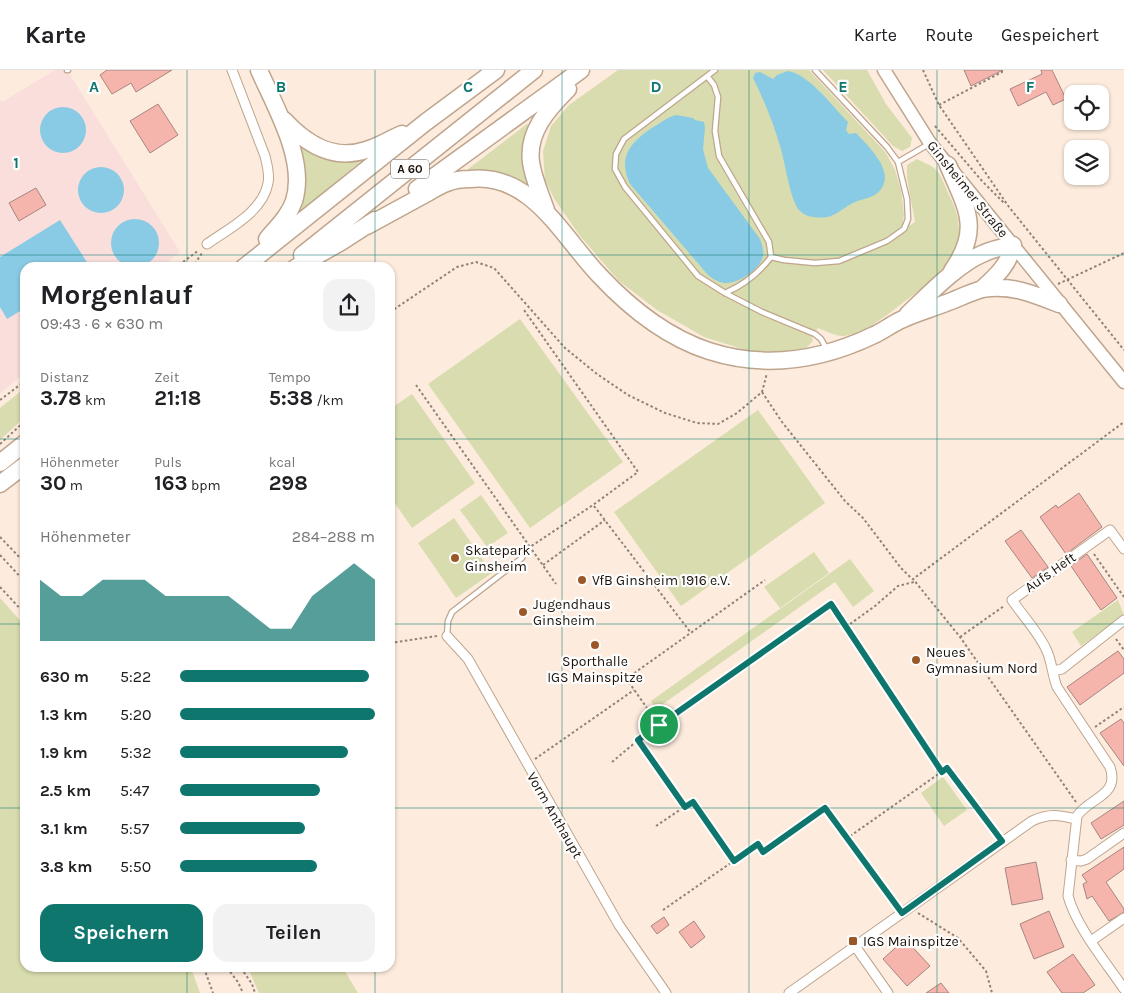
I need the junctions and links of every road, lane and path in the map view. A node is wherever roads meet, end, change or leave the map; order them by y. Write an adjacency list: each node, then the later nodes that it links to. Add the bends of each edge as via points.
1 (232, 70): 23 (street, via 265,156 268,184 254,208)
2 (259, 70): 14 (highway)
3 (496, 70): 16 (highway, A 60)
4 (534, 70): 31 (highway, A 60)
5 (580, 70): 22 (highway)
6 (588, 70): 21 (highway, via 549,108 534,138 531,164)
7 (715, 70): 12 (lane)
8 (815, 70): 18 (lane)
9 (884, 70): 17 (main road, Ginsheimer Straße)
10 (923, 70): 13 (path)
11 (1002, 70): 13 (path)
12 (707, 76): 26 (lane, via 718,97 715,131 719,156 769,242); 36 (lane, via 624,139 616,154 615,169 625,188 698,276)
13 (939, 105): 20 (path)
14 (282, 118): 16 (highway, via 316,148 345,154 366,150); 29 (highway, via 294,159 297,180 294,201 286,218)
15 (930, 121): 20 (path, via 982,182)
16 (426, 122): 30 (highway, A 60)
17 (930, 143): 18 (lane); 19 (main road, Ginsheimer Straße)
18 (898, 162): 26 (lane, via 907,198 908,219 904,229 887,241 839,261 815,263)
19 (948, 165): 24 (main road, Ginsheimer Straße); 33 (highway, via 967,211 970,228 966,246)
20 (1009, 207): 34 (path)
21 (547, 212): 22 (highway, via 518,188 489,178 476,178 447,183); 43 (highway, via 599,276 665,331 709,351)
22 (367, 226): 32 (highway)
23 (207, 244): 27 (path); 28 (path)
24 (1013, 245): 33 (highway, via 980,255); 35 (highway, via 1004,268); 37 (main road, Ginsheimer Straße)
25 (1124, 253): 34 (path)
26 (771, 257): 36 (lane, via 755,276)
27 (183, 262)
28 (196, 262)
29 (245, 262)
30 (251, 262)
31 (294, 262)
32 (306, 262)
33 (947, 278): 40 (highway)
34 (1068, 280): 41 (path)
35 (982, 290): 37 (highway, via 1028,291); 40 (highway)
36 (725, 293): 42 (lane, via 816,334)
37 (1059, 304): 44 (main road, Ginsheimer Straße)
38 (395, 309): 47 (path, via 457,267 476,262 494,268 566,348 597,374 628,395 665,413 697,423 718,424 738,413)
39 (524, 310): 55 (path, via 638,472)
40 (902, 319): 42 (highway, via 875,335)
41 (1124, 350)
42 (828, 354): 43 (highway)
43 (767, 361): 47 (path, via 767,377)
44 (1124, 382)
45 (20, 384): 48 (path)
46 (416, 385): 59 (path)
47 (762, 392): 66 (path, via 845,501 863,518)
48 (0, 400)
49 (20, 426): 50 (path)
50 (0, 444)
51 (20, 447): 52 (highway)
52 (0, 463)
53 (20, 469): 54 (highway)
54 (0, 484)
55 (593, 505): 56 (path); 59 (path)
56 (605, 520): 64 (path); 77 (path)
57 (0, 537): 62 (path)
58 (1088, 546): 60 (street, Aufs Heft, via 1110,530); 71 (path, Aufs Heft); 72 (street, Aufs Heft)
59 (530, 547): 63 (path); 64 (path)
60 (1124, 549)
61 (0, 555): 65 (path)
62 (20, 557)
63 (522, 558): 78 (lane, via 452,612)
64 (543, 565): 69 (path)
65 (20, 577)
66 (912, 579)
67 (765, 580): 77 (path)
68 (915, 582): 75 (path, via 898,586)
69 (556, 584)
70 (0, 587): 73 (path)
71 (1124, 597)
72 (1012, 600): 79 (path); 82 (street, Aufs Heft, via 1046,648)
73 (20, 609)
74 (1124, 620): 76 (street)
75 (846, 627): 87 (path, via 831,604); 92 (path)
76 (1110, 630): 81 (path); 82 (street, via 1062,669)
77 (691, 633): 84 (path)
78 (447, 636): 80 (path); 91 (street, Vorm Anthaupt, via 468,659)
79 (960, 637)
80 (395, 642)
81 (1124, 650)
82 (1053, 671): 88 (street, Aufs Heft, via 1057,687)
83 (622, 674): 84 (path)
84 (626, 679): 85 (path)
85 (634, 690): 87 (path); 91 (path)
86 (1124, 707): 88 (path)
87 (659, 725): 89 (path)
88 (1087, 733): 94 (street, Aufs Heft, via 1110,767 1112,780 1106,792 1079,813)
89 (638, 740): 90 (path); 93 (path)
90 (612, 762)
91 (526, 765): 113 (street, Vorm Anthaupt, via 619,925)
92 (942, 772): 97 (path); 98 (path, via 947,768)
93 (685, 807): 95 (path); 100 (path, via 693,802)
94 (1076, 820): 98 (street, via 1059,815 1042,816); 99 (street)
95 (656, 826)
96 (1124, 833): 99 (street, via 1087,859)
97 (846, 839): 100 (path, via 825,808 763,852 758,844); 102 (path)
98 (1002, 841): 102 (street)
99 (1071, 860): 104 (street, via 1070,906)
100 (734, 861): 101 (path)
101 (663, 910)
102 (905, 910): 105 (street); 116 (path, via 958,938 986,971)
103 (1124, 918): 104 (street)
104 (1091, 941): 109 (street)
105 (855, 946): 114 (street); 115 (street)
106 (206, 972): 110 (path)
107 (231, 972): 111 (path)
108 (244, 972): 112 (path)
109 (1124, 989)
110 (214, 993)
111 (243, 993)
112 (255, 993)
113 (666, 993)
114 (789, 993)
115 (888, 993)
116 (992, 993)

